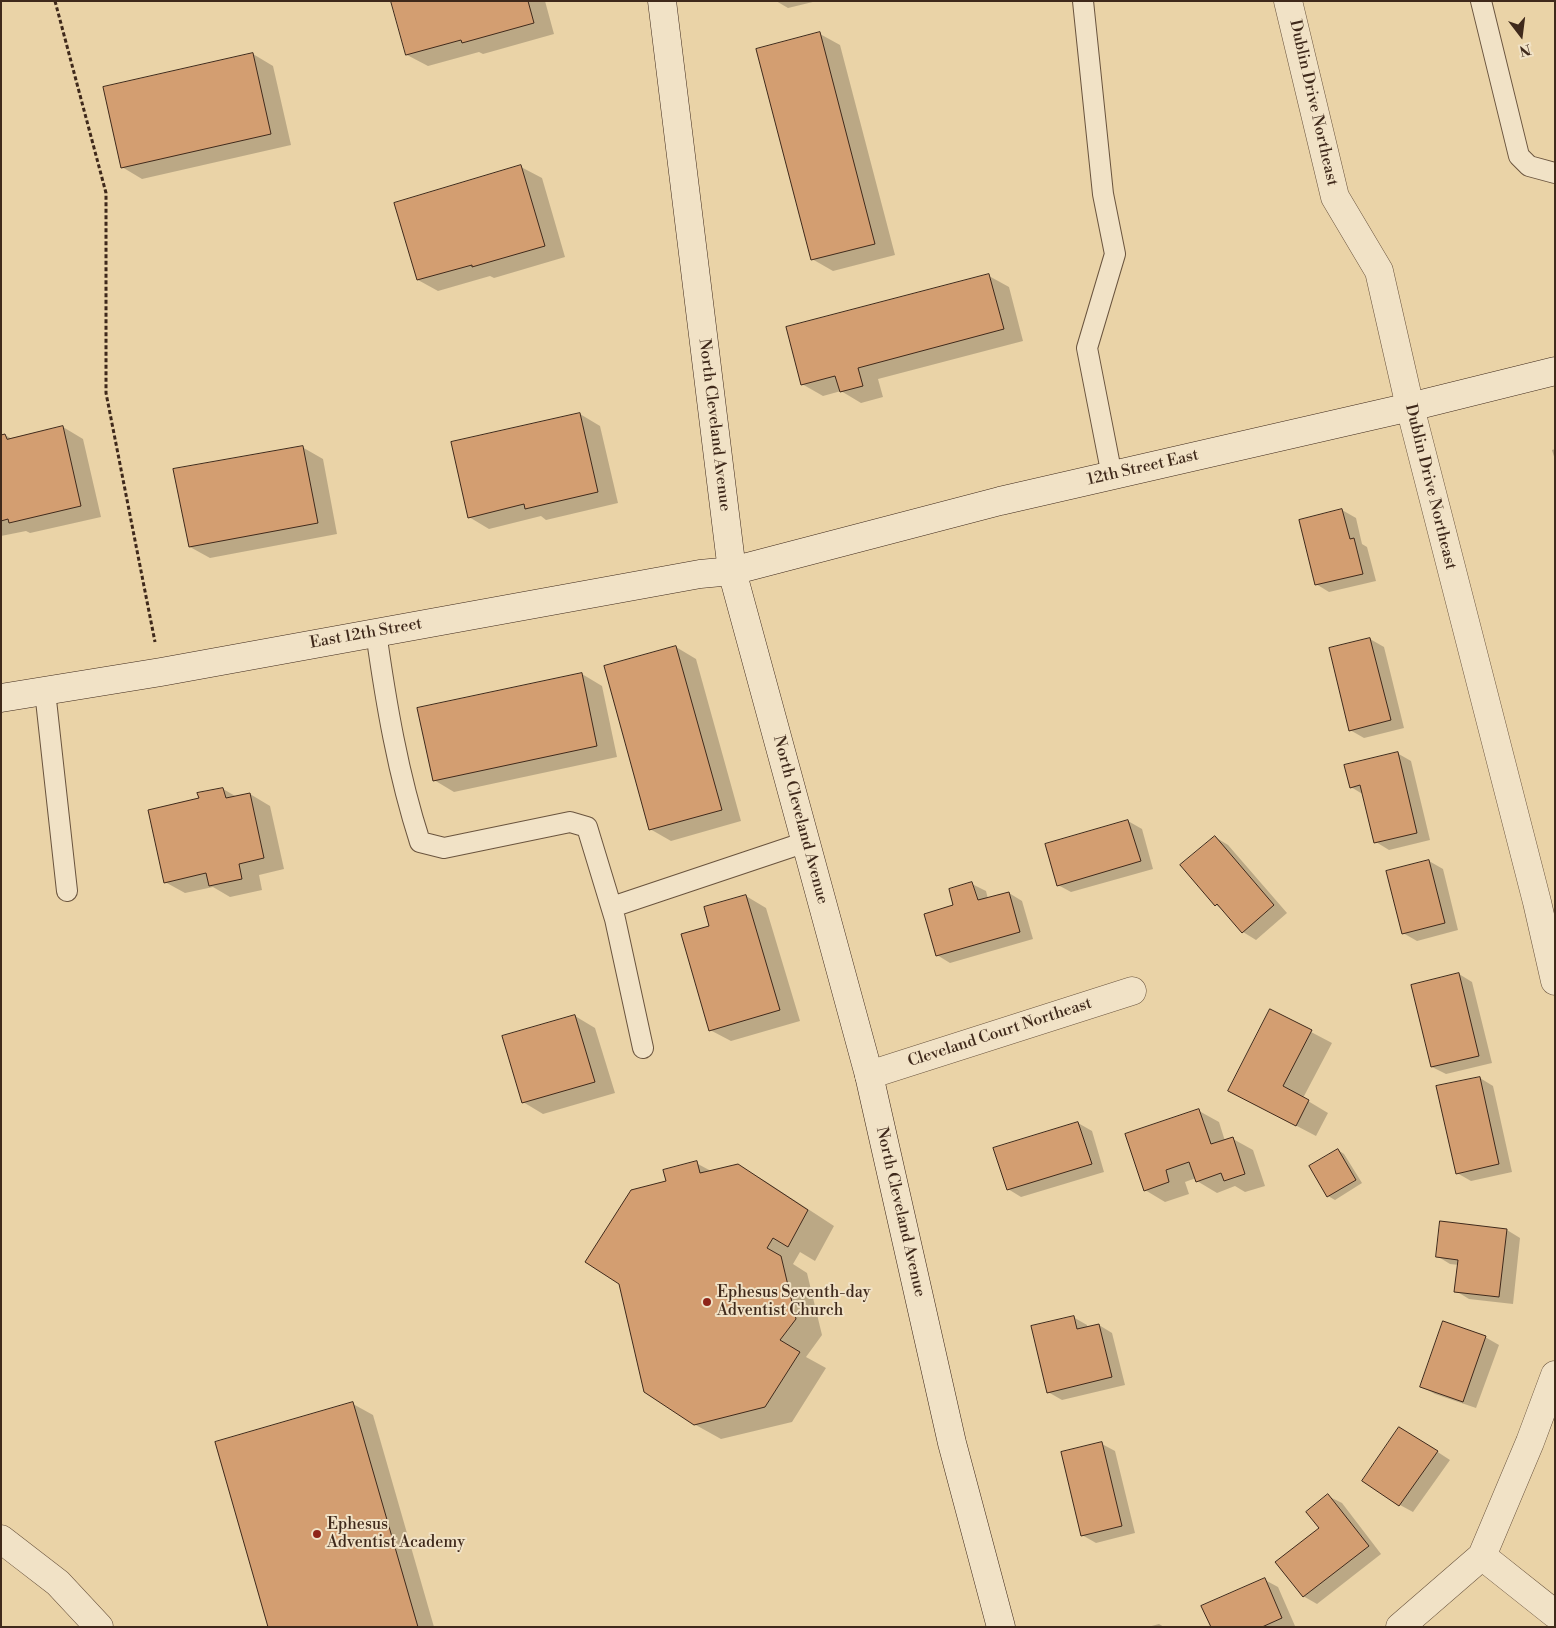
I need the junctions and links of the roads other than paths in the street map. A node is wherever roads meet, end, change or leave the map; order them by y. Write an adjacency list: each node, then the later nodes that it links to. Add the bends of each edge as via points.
1 (662, 1): 9 (street, North Cleveland Avenue)
2 (1083, 1): 8 (lane, via 1103,194 1115,254 1087,348)
3 (1288, 1): 7 (street, Dublin Drive Northeast, via 1335,196 1379,271)
4 (1481, 1): 5 (lane, via 1519,156 1529,166)
5 (1555, 173)
6 (1555, 371): 7 (street, 12th Street East)
7 (1410, 407): 8 (street, 12th Street East); 16 (street, Dublin Drive Northeast)
8 (1112, 476): 9 (street, 12th Street East, via 1000,501)
9 (732, 570): 10 (street, East 12th Street); 13 (street, North Cleveland Avenue)
10 (376, 632): 11 (street, East 12th Street); 15 (lane, via 385,699 409,809 420,842 444,848 570,822 587,827)
11 (45, 691): 12 (street, East 12th Street); 14 (lane)
12 (1, 698)
13 (806, 842): 15 (lane); 19 (street, North Cleveland Avenue)
14 (67, 891)
15 (612, 907): 18 (lane)
16 (1555, 981)
17 (1132, 991): 19 (street, Cleveland Court Northeast)
18 (643, 1048)
19 (869, 1075): 25 (street, North Cleveland Avenue, via 952,1443)
20 (1555, 1375): 22 (street)
21 (1, 1539): 24 (street, via 58,1583)
22 (1482, 1556): 23 (street); 26 (street)
23 (1555, 1614)
24 (99, 1627)
25 (1001, 1627)
26 (1400, 1627)

